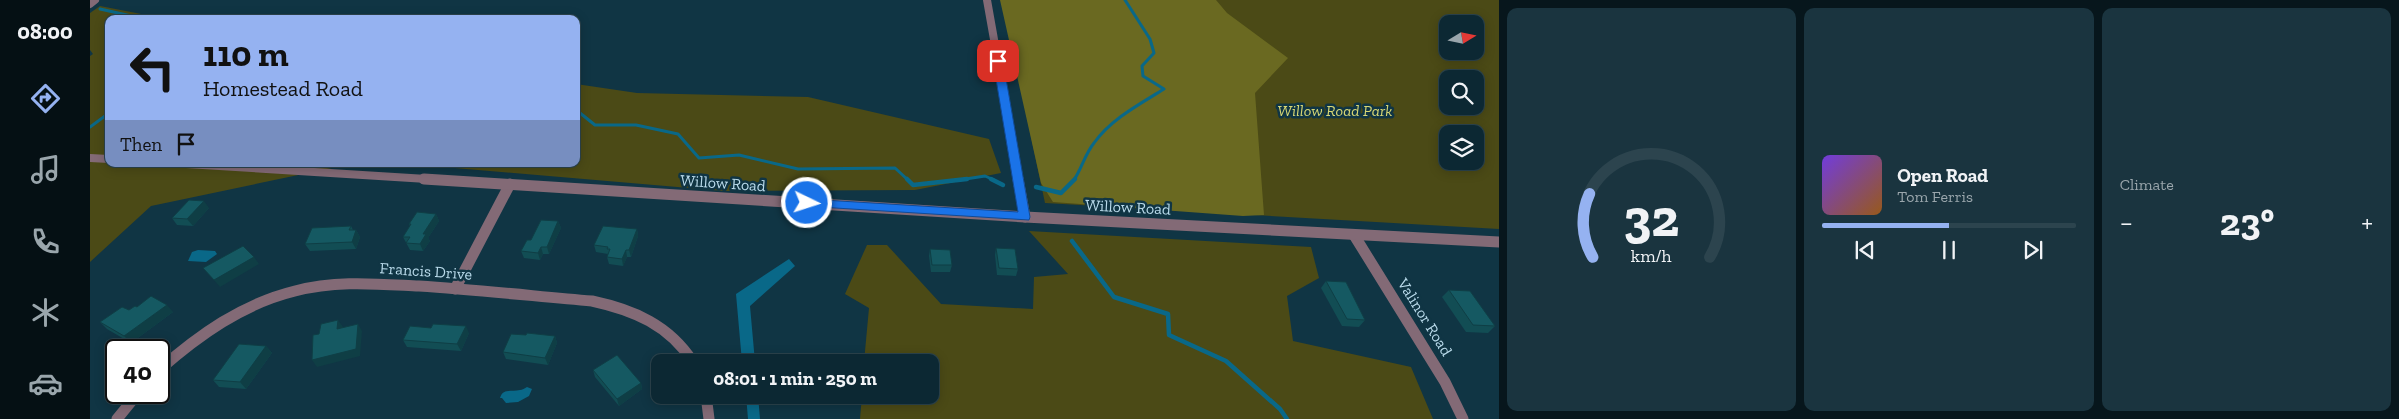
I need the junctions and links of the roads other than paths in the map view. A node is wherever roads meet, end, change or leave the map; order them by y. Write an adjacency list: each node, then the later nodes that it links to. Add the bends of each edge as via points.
1 (95, 0): 3 (street)
2 (987, 0): 8 (street)
3 (90, 4)
4 (90, 158): 5 (street)
5 (105, 159)
6 (235, 167): 7 (street, Willow Road)
7 (510, 184): 8 (street, Willow Road); 11 (street)
8 (1025, 217): 9 (street, Willow Road)
9 (1354, 235): 10 (street, Willow Road); 18 (street, Valinor Road, via 1445,382)
10 (1499, 242)
11 (455, 289): 12 (street, Francis Drive, via 592,301 632,311 663,328); 13 (street, Francis Drive, via 348,283 326,284 293,292 250,306 225,319)
12 (687, 354)
13 (170, 360)
14 (130, 404): 16 (street)
15 (707, 404): 17 (street)
16 (117, 419)
17 (709, 419)
18 (1463, 419)

